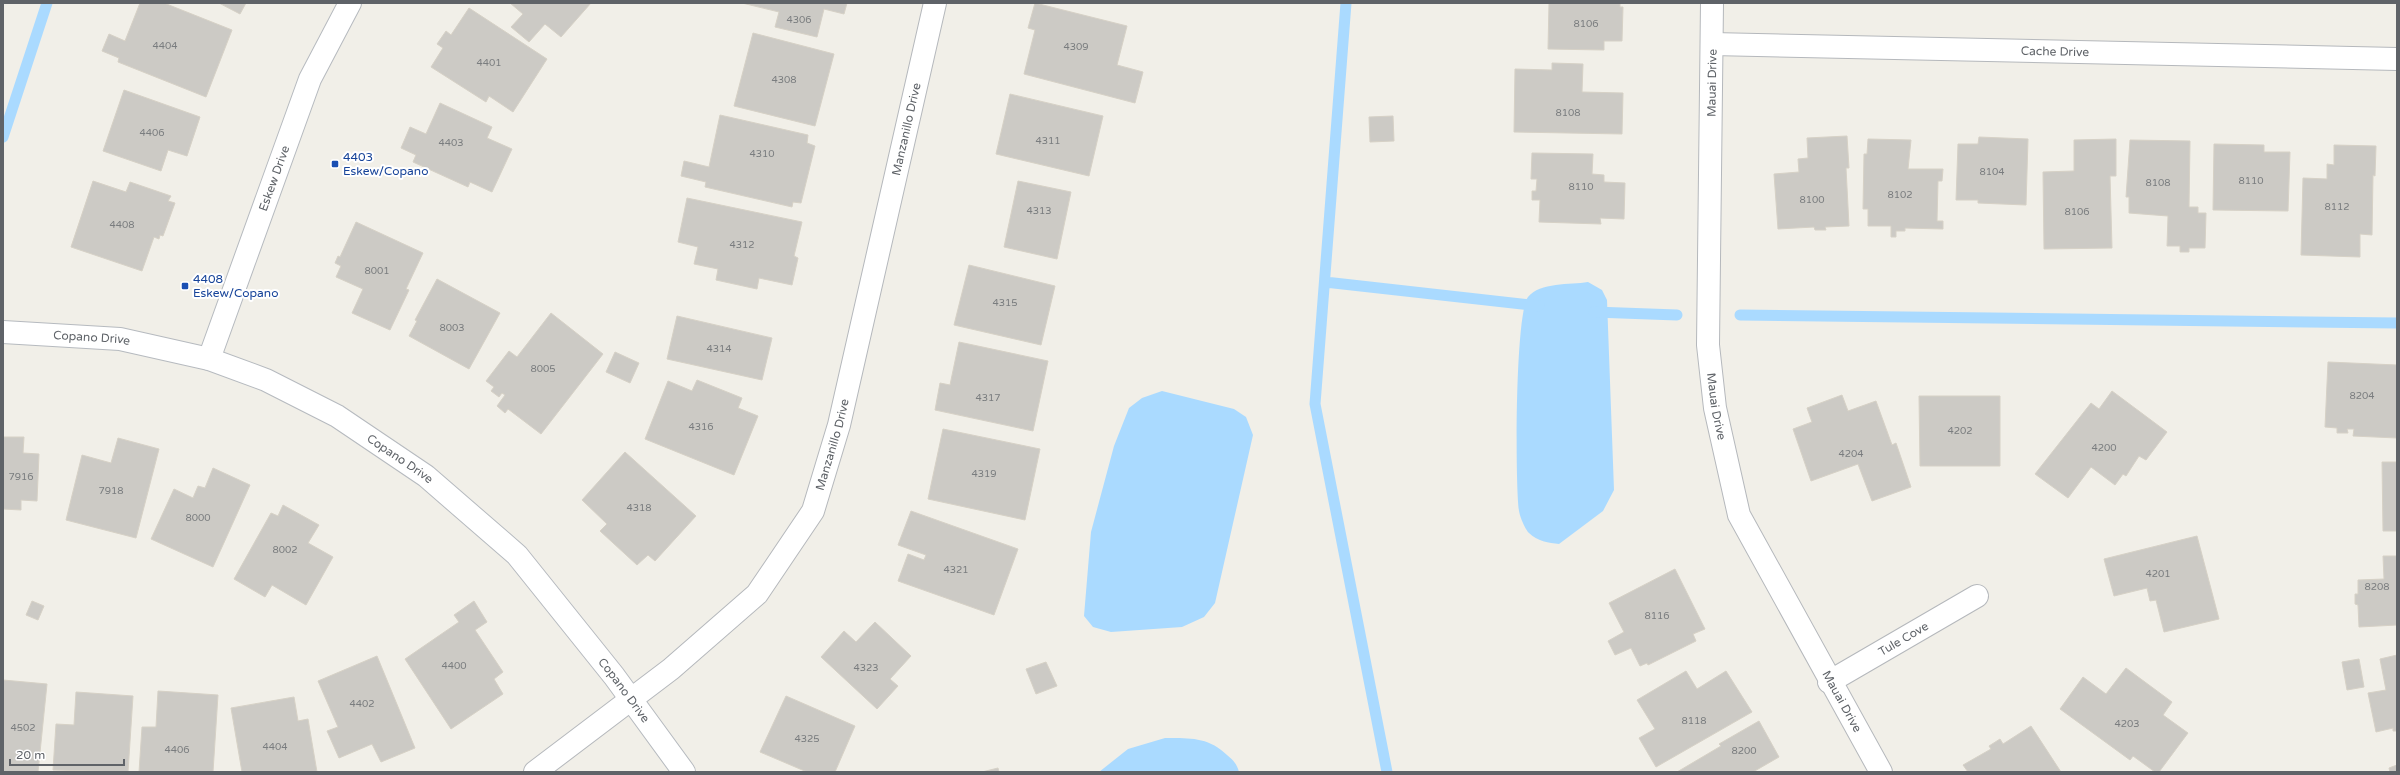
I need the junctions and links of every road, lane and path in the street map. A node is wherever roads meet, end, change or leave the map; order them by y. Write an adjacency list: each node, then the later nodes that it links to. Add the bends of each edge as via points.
1 (350, 3): 7 (street, Eskew Drive, via 310,79)
2 (936, 3): 10 (street, Manzanillo Drive, via 839,425 813,511 757,594 672,669)
3 (1712, 3): 4 (street, Mauai Drive)
4 (1712, 44): 5 (street, Cache Drive); 9 (street, Mauai Drive, via 1708,345 1715,408 1738,515)
5 (2397, 59)
6 (3, 332): 7 (street, Copano Drive, via 120,339)
7 (209, 359): 10 (street, Copano Drive, via 266,380 337,416 426,476 518,555)
8 (1977, 596): 9 (street, Tule Cove)
9 (1829, 682): 13 (street, Mauai Drive)
10 (631, 700): 11 (street, Manzanillo Drive); 12 (street, Copano Drive)
11 (535, 772)
12 (684, 772)
13 (1881, 772)

